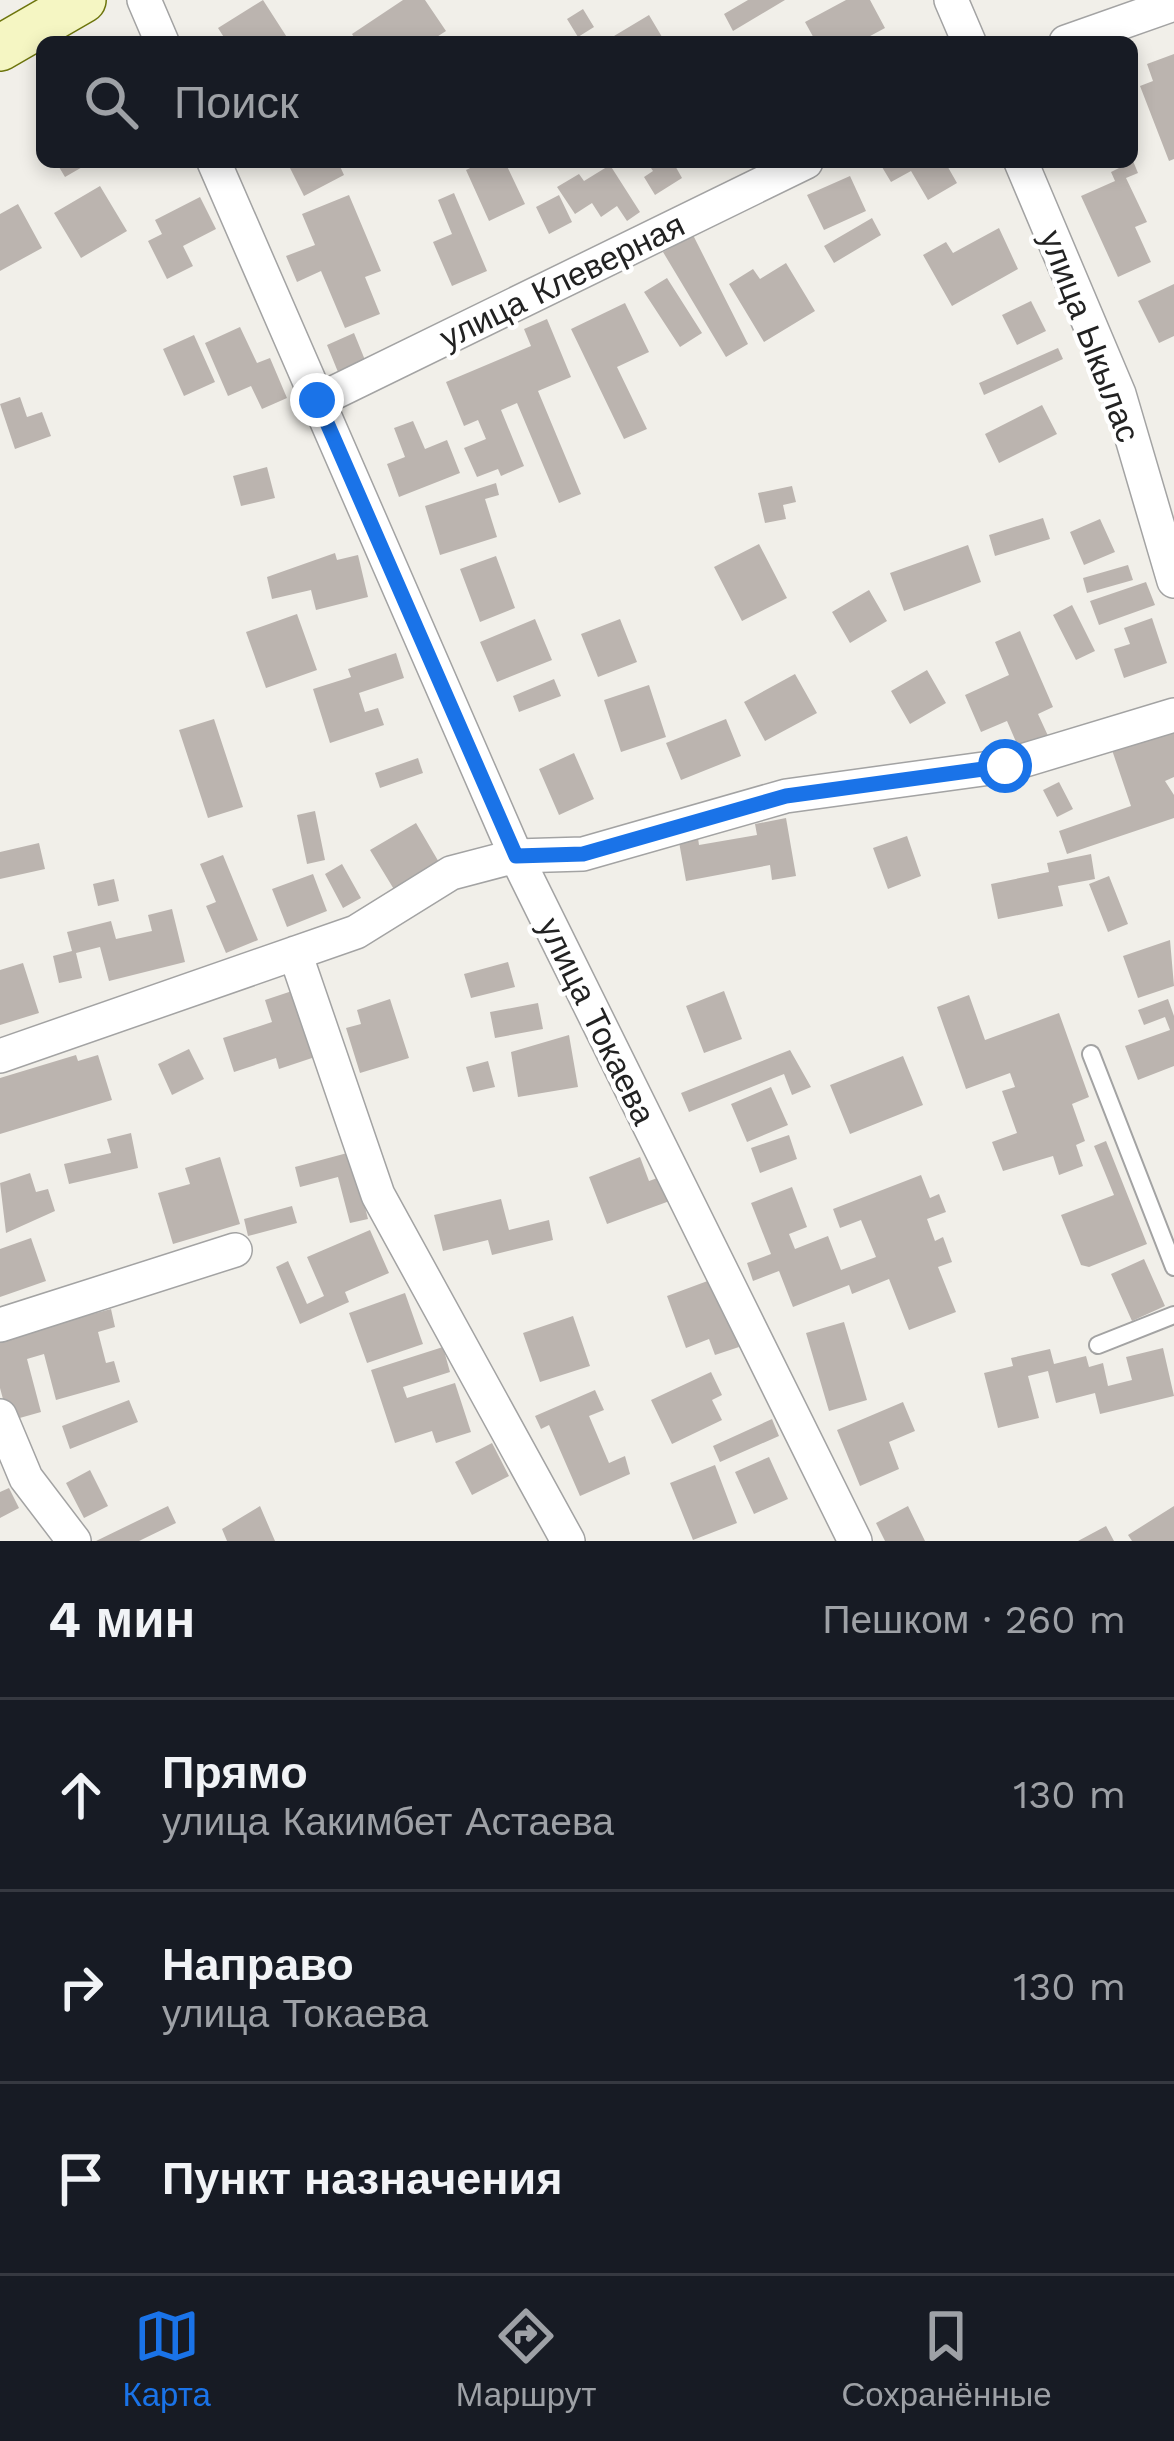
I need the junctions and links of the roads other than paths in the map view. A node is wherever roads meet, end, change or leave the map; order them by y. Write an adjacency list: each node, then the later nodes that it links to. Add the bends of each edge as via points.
1 (83, 0): 8 (street)
2 (144, 0): 5 (street)
3 (951, 0): 6 (street)
4 (1174, 4): 7 (street)
5 (159, 36)
6 (966, 36)
7 (1083, 36)
8 (0, 48)
9 (217, 168): 12 (street, улица Токаева)
10 (794, 168): 12 (street, улица Клеверная)
11 (1024, 168): 13 (street, улица Ыкылас, via 1119,394)
12 (317, 400): 15 (street, улица Токаева)
13 (1174, 580)
14 (1174, 715): 15 (street, via 1005,766 786,796 583,854)
15 (516, 856): 16 (street, via 451,873 356,932); 27 (street, улица Токаева)
16 (295, 953): 18 (street); 26 (street, via 378,1195)
17 (1091, 1054): 20 (lane)
18 (0, 1056)
19 (235, 1250): 22 (street)
20 (1174, 1267)
21 (1174, 1315): 23 (lane)
22 (0, 1325)
23 (1098, 1345)
24 (0, 1416): 25 (street, via 31,1486)
25 (74, 1541)
26 (568, 1541)
27 (855, 1541)

